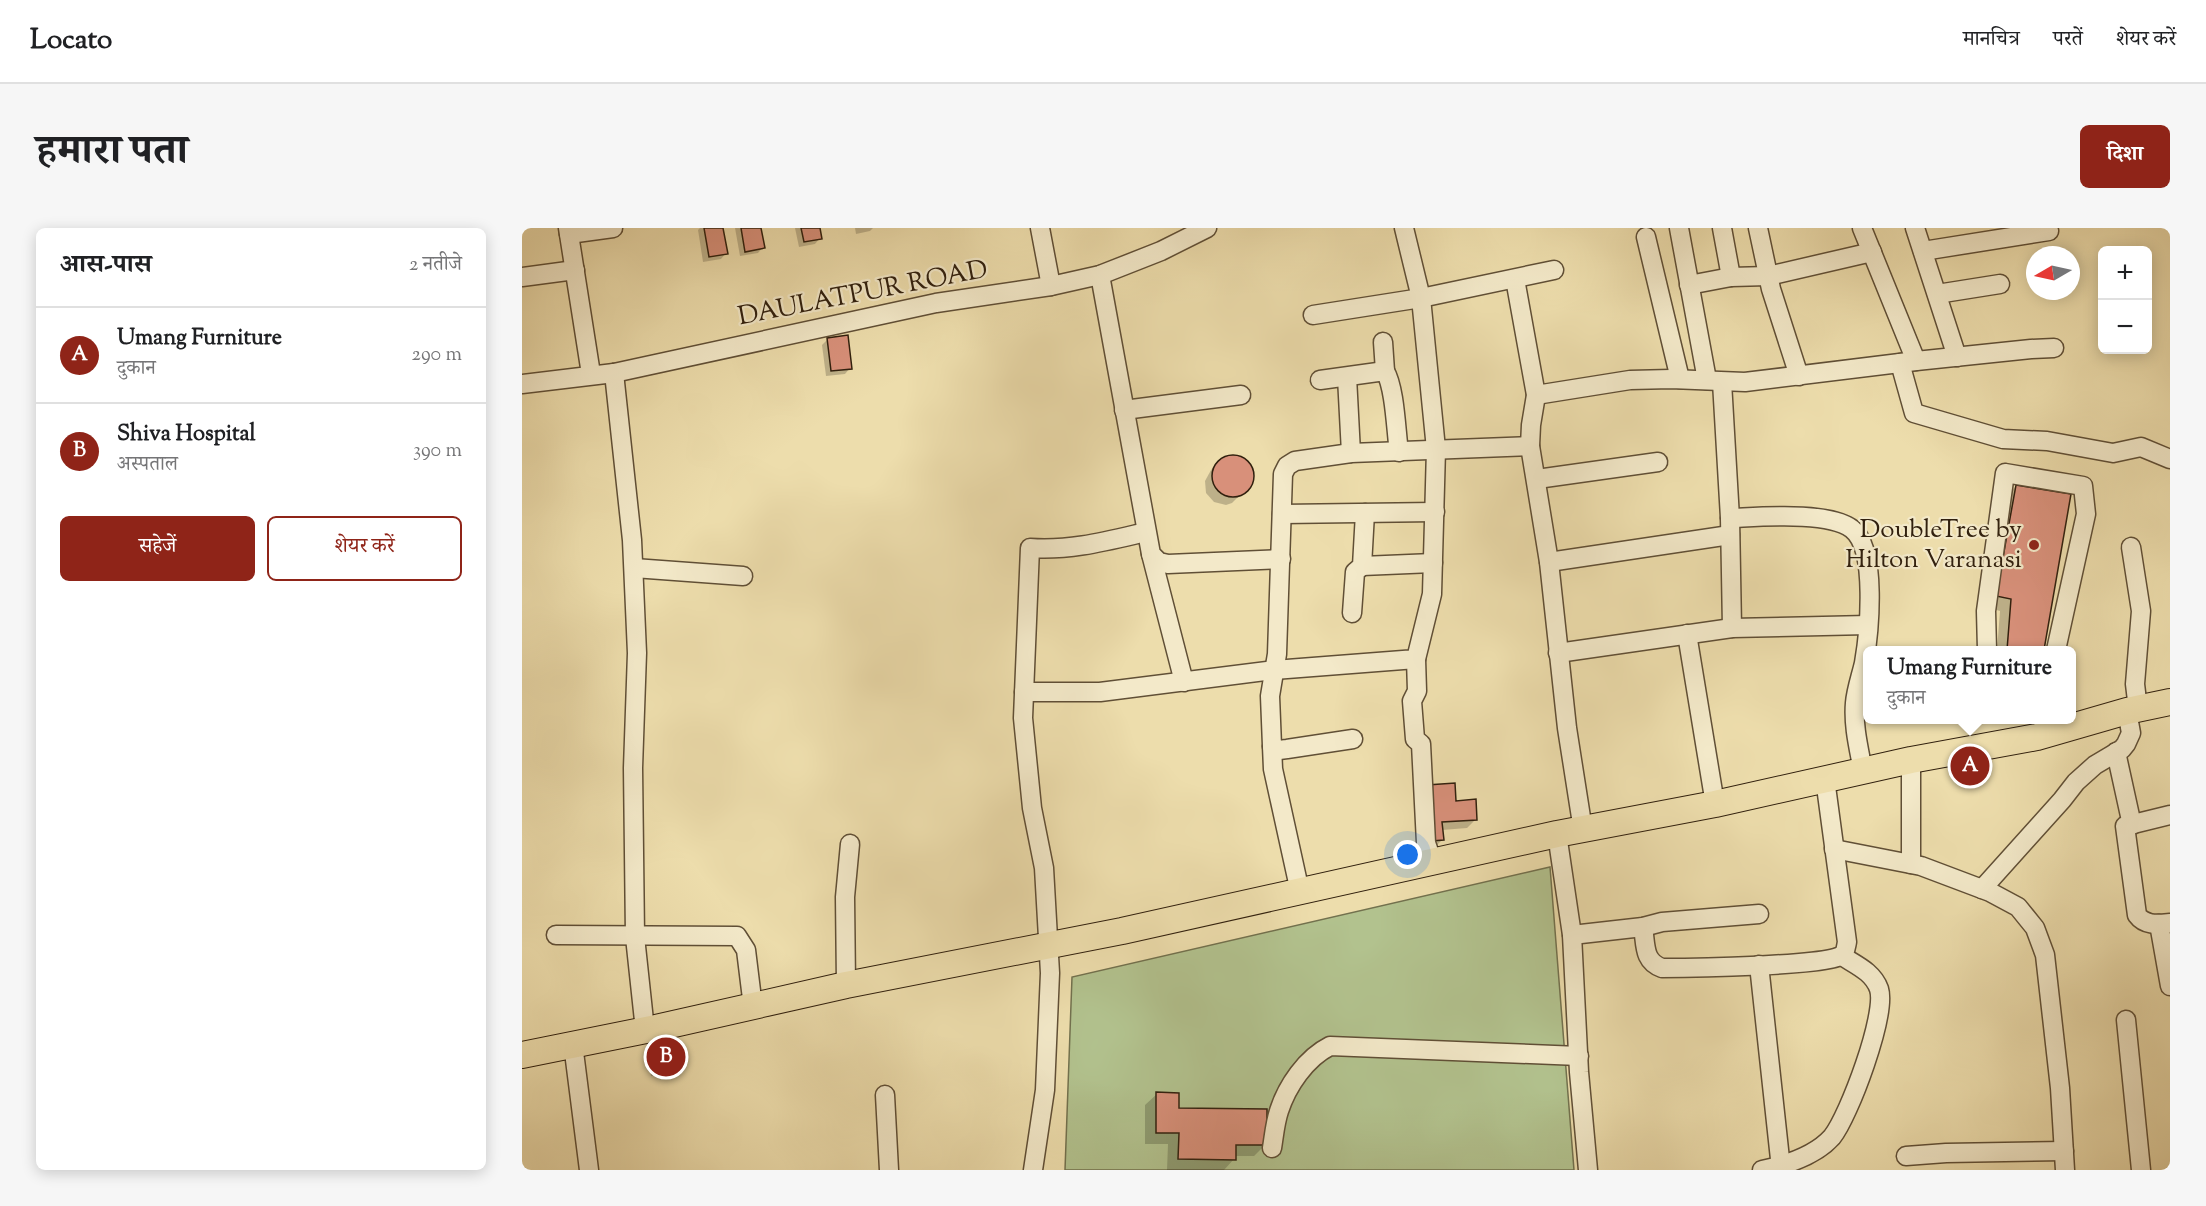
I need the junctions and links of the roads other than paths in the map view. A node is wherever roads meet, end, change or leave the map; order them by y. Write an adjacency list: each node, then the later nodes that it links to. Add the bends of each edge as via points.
1 (613, 228): 10 (street)
2 (1040, 228): 24 (street)
3 (1207, 228): 17 (street, DAULATPUR ROAD)
4 (1404, 228): 26 (street)
5 (1679, 228): 23 (street)
6 (1722, 228): 20 (street)
7 (1758, 228): 18 (street)
8 (1862, 228): 14 (street)
9 (1915, 228): 13 (street)
10 (569, 231): 15 (street)
11 (2049, 231): 13 (street)
12 (1646, 237): 37 (street)
13 (1923, 251): 25 (street)
14 (1872, 252): 18 (street); 31 (street)
15 (575, 270): 19 (street); 34 (street)
16 (1554, 270): 21 (street)
17 (1100, 274): 24 (street, DAULATPUR ROAD); 43 (street)
18 (1768, 276): 20 (street); 35 (street)
19 (522, 277)
20 (1731, 277): 23 (street)
21 (1515, 279): 26 (street); 42 (street)
22 (2000, 284): 25 (street)
23 (1689, 285): 39 (street)
24 (1051, 286): 33 (street, DAULATPUR ROAD, via 936,303)
25 (1937, 294): 30 (street)
26 (1421, 298): 27 (street); 45 (street)
27 (1313, 315)
28 (1383, 342): 32 (street)
29 (2054, 348): 30 (street)
30 (1957, 357): 31 (street)
31 (1908, 362): 35 (street); 48 (street, via 1914,413 2003,439 2047,441 2113,453 2141,447)
32 (1385, 371): 36 (street); 46 (street)
33 (614, 373): 34 (street, DAULATPUR ROAD); 62 (street)
34 (591, 374): 40 (street, DAULATPUR ROAD)
35 (1799, 376): 39 (street)
36 (1347, 377): 38 (street); 47 (street)
37 (1680, 379): 39 (street); 42 (street, via 1630,380)
38 (1320, 380)
39 (1715, 381): 54 (street)
40 (522, 384)
41 (1241, 395): 43 (street)
42 (1536, 395): 44 (street)
43 (1124, 410): 55 (street)
44 (1530, 446): 45 (street); 50 (street)
45 (1436, 449): 46 (street); 51 (street)
46 (1399, 452): 47 (street)
47 (1351, 453): 53 (street, via 1295,461 1287,466 1283,474)
48 (2170, 459)
49 (1658, 462): 50 (street)
50 (1537, 479): 59 (street)
51 (1435, 512): 52 (street); 60 (street)
52 (1365, 513): 53 (street); 61 (street)
53 (1282, 514): 58 (street)
54 (1730, 527): 59 (street); 65 (street, via 1808,517 1839,522 1853,530 1867,555); 66 (street)
55 (1146, 532): 57 (street); 76 (street, via 1079,546 1030,548)
56 (2131, 547): 78 (street, via 2142,610)
57 (1150, 554): 58 (street, via 1168,564); 75 (street)
58 (1281, 559): 74 (street)
59 (1549, 562): 71 (street)
60 (1433, 563): 61 (street); 72 (street, via 1432,594)
61 (1362, 566): 64 (street, via 1356,572)
62 (634, 568): 63 (street); 104 (street, via 638,653 633,768)
63 (743, 576)
64 (1352, 613)
65 (1868, 625): 66 (street); 68 (street)
66 (1732, 628): 67 (street)
67 (1687, 634): 71 (street); 88 (street)
68 (1866, 646)
69 (1987, 646): 70 (street, via 1986,611 2006,473 2083,486 2086,514)
70 (2057, 646)
71 (1558, 653): 91 (street)
72 (1416, 659): 74 (street); 95 (street, via 1417,691 1412,701 1415,739 1421,744 1426,843)
73 (1863, 666): 86 (street, via 1854,721)
74 (1274, 670): 75 (street); 83 (street, via 1269,705)
75 (1184, 682): 76 (street, via 1100,692)
76 (1024, 692): 105 (street, via 1032,808 1047,893)
77 (2170, 702): 78 (highway)
78 (2133, 710): 79 (highway); 84 (street, via 2131,733)
79 (2076, 721)
80 (2060, 724): 81 (highway)
81 (2039, 728): 85 (highway)
82 (1353, 739): 83 (street, via 1278,750)
83 (1272, 746): 98 (street, via 1273,769)
84 (2116, 752): 90 (street); 97 (street, via 2076,782)
85 (1911, 760): 86 (highway); 96 (street)
86 (1863, 771): 87 (highway)
87 (1825, 779): 88 (highway); 94 (street)
88 (1714, 804): 91 (highway)
89 (2170, 815): 90 (street)
90 (2132, 825): 100 (street, via 2125,826 2138,915 2141,921)
91 (1583, 830): 92 (highway)
92 (1557, 834): 95 (highway); 103 (street)
93 (850, 844): 108 (street, via 844,907)
94 (1834, 849): 96 (street); 106 (street, via 1847,942)
95 (1433, 863): 98 (highway)
96 (1911, 864): 97 (street)
97 (1982, 889): 118 (street, via 2018,907 2035,928 2045,955)
98 (1300, 892): 105 (highway)
99 (1759, 914): 101 (street)
100 (2164, 923): 109 (street)
101 (1643, 927): 103 (street); 107 (street, via 1648,958 1662,968)
102 (556, 935): 104 (street)
103 (1572, 935): 115 (street)
104 (635, 937): 110 (street, via 737,936 746,950); 112 (street)
105 (1047, 945): 108 (highway); 123 (street, via 1049,1026 1045,1090)
106 (1842, 956): 107 (street); 120 (street, via 1870,974 1879,989 1880,1004 1866,1061 1832,1137)
107 (1759, 965): 120 (street, via 1780,1160)
108 (846, 985): 110 (highway)
109 (2170, 986)
110 (753, 1007): 112 (highway)
111 (2126, 1020): 127 (street)
112 (645, 1030): 113 (highway)
113 (573, 1044): 114 (highway); 121 (street)
114 (522, 1055)
115 (1579, 1056): 117 (street, via 1330,1046 1308,1062 1285,1095); 124 (street)
116 (885, 1095): 122 (street)
117 (1272, 1148)
118 (2064, 1151): 119 (street); 126 (street)
119 (1906, 1156)
120 (1785, 1168): 125 (street)
121 (589, 1170)
122 (889, 1170)
123 (1033, 1170)
124 (1588, 1170)
125 (1762, 1170)
126 (2065, 1170)
127 (2141, 1170)

